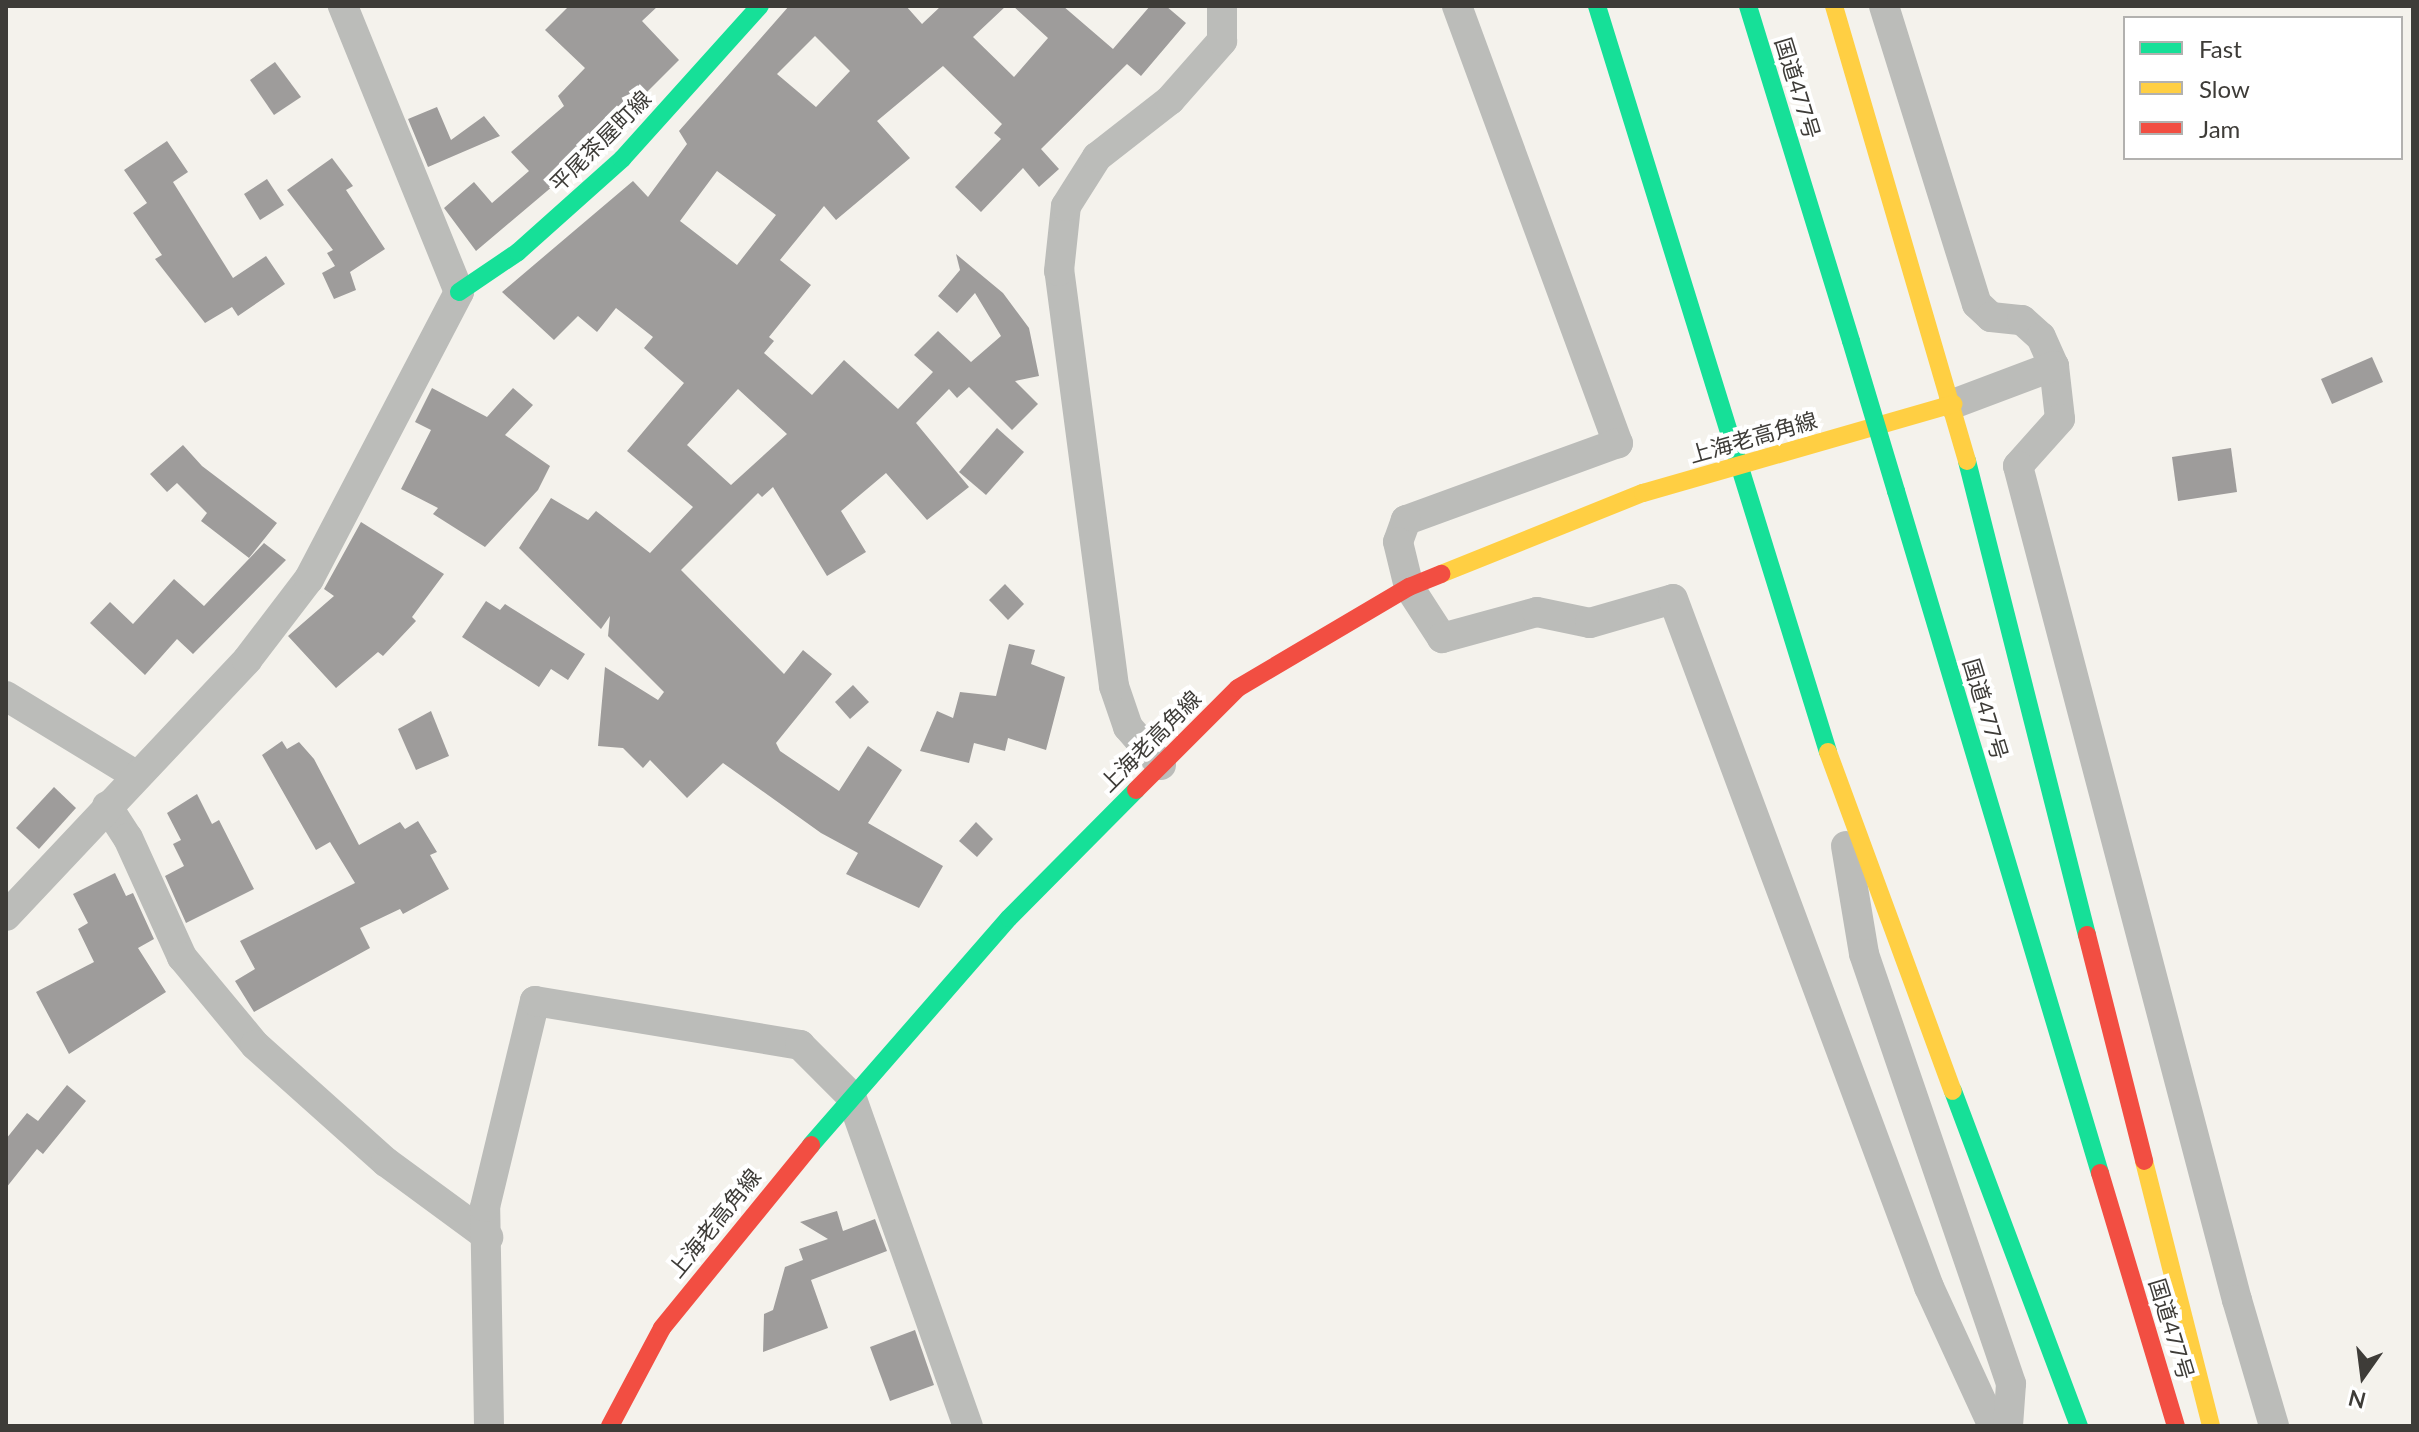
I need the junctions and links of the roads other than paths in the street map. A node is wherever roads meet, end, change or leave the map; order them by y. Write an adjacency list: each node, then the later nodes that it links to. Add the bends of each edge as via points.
1 (343, 6): 9 (street)
2 (760, 6): 9 (main road, 平尾茶屋町線, via 622,159 518,252)
3 (1222, 6): 15 (street, via 1222,41 1170,100 1097,157 1066,206 1059,271 1114,686 1128,727)
4 (1457, 6): 13 (street, via 1618,443 1406,520 1398,542)
5 (1597, 6): 12 (main road)
6 (1748, 6): 28 (main road, 国道477号, bridge)
7 (1834, 6): 11 (main road)
8 (1884, 6): 10 (street, via 1977,304 1991,317 2022,320 2041,337)
9 (459, 292): 16 (street, via 309,579 247,660)
10 (2054, 366): 11 (street); 30 (street, via 2060,419 2018,466)
11 (1953, 404): 12 (main road, 上海老高角線); 29 (main road)
12 (1736, 468): 13 (main road, 上海老高角線, via 1643,493); 17 (main road)
13 (1409, 587): 15 (main road, 上海老高角線, via 1238,688); 25 (street, via 1442,638 1537,612 1590,623 1673,599 1929,1287)
14 (6, 696): 16 (street)
15 (1161, 765): 20 (main road, 上海老高角線, via 1009,918)
16 (134, 774): 18 (street)
17 (1835, 776): 26 (street, via 1864,954 2011,1384); 27 (main road)
18 (107, 806): 19 (street); 21 (street, via 128,838 182,957 255,1045 386,1162)
19 (6, 916)
20 (851, 1096): 21 (street, via 800,1045 535,1001 485,1207); 23 (main road, 上海老高角線, via 662,1328); 24 (street)
21 (488, 1237): 22 (street)
22 (489, 1426)
23 (610, 1426)
24 (968, 1426)
25 (1993, 1426)
26 (2008, 1426)
27 (2079, 1426)
28 (2176, 1426)
29 (2211, 1426)
30 (2274, 1426)

